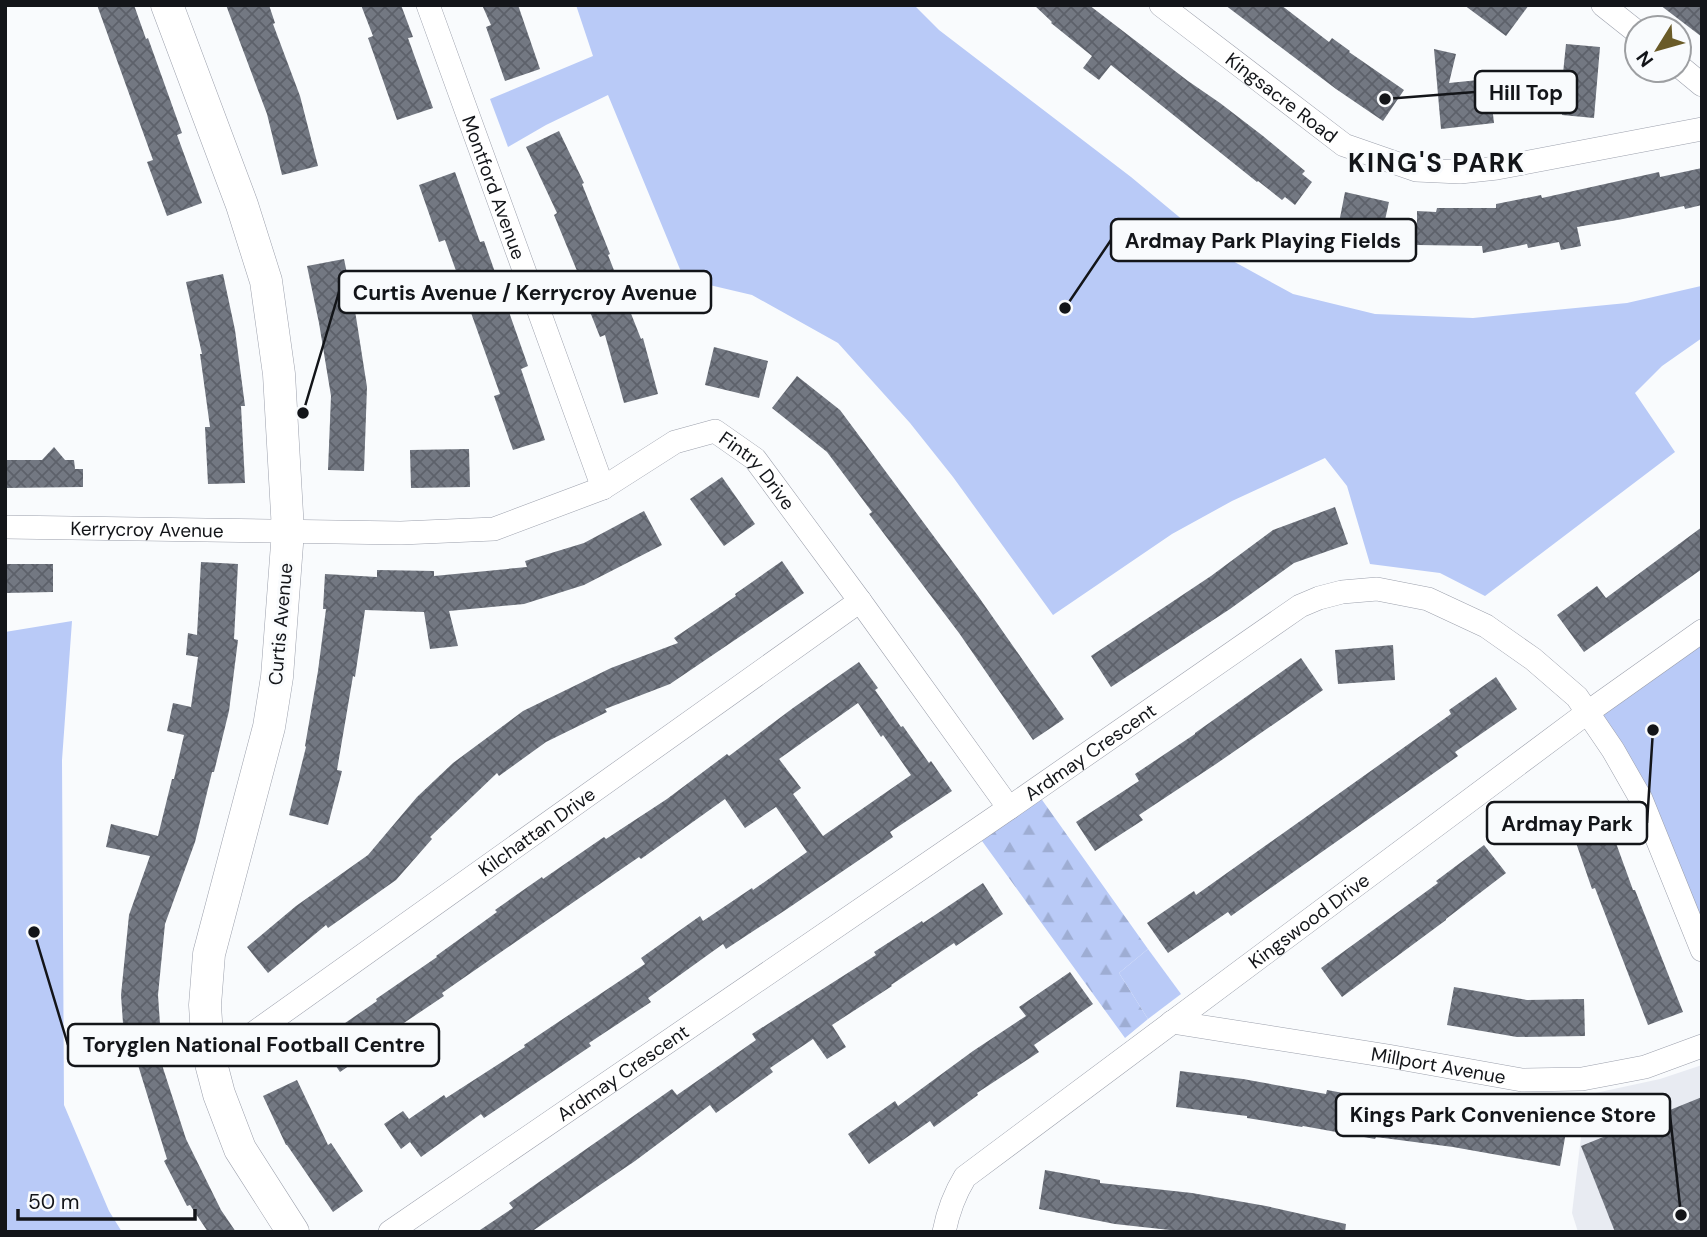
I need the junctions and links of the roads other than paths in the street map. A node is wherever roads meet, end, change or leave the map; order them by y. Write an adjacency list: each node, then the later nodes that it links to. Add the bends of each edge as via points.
1 (167, 5): 7 (street, Curtis Avenue, via 266,281 279,374)
2 (428, 5): 5 (street, Montford Avenue)
3 (1161, 5): 4 (street, Kingsacre Road, via 1344,145 1416,170 1497,168)
4 (1702, 129)
5 (603, 488): 7 (street, Fintry Drive, via 495,528 401,533); 8 (street, Fintry Drive, via 675,442 715,432 755,459)
6 (5, 527): 7 (street, Kerrycroy Avenue)
7 (288, 531): 15 (street, Curtis Avenue, via 270,727 209,954)
8 (860, 601): 11 (street, Fintry Drive); 15 (street, Kilchattan Drive, via 251,1035)
9 (1702, 631): 10 (street, Kingswood Drive)
10 (1588, 712): 11 (street, Ardmay Crescent, via 1533,659 1486,626 1427,600 1377,589 1342,592 1300,606); 12 (street, Ardmay Crescent, via 1642,799); 13 (street, Kingswood Drive)
11 (1009, 808): 17 (street, Ardmay Crescent)
12 (1702, 950)
13 (1172, 1022): 14 (street, Millport Avenue, via 1522,1080 1582,1079 1646,1067); 18 (street, Kingswood Drive, via 965,1178 949,1209)
14 (1702, 1045)
15 (208, 1052): 16 (street, Curtis Avenue, via 240,1149)
16 (293, 1232)
17 (390, 1232)
18 (944, 1232)

